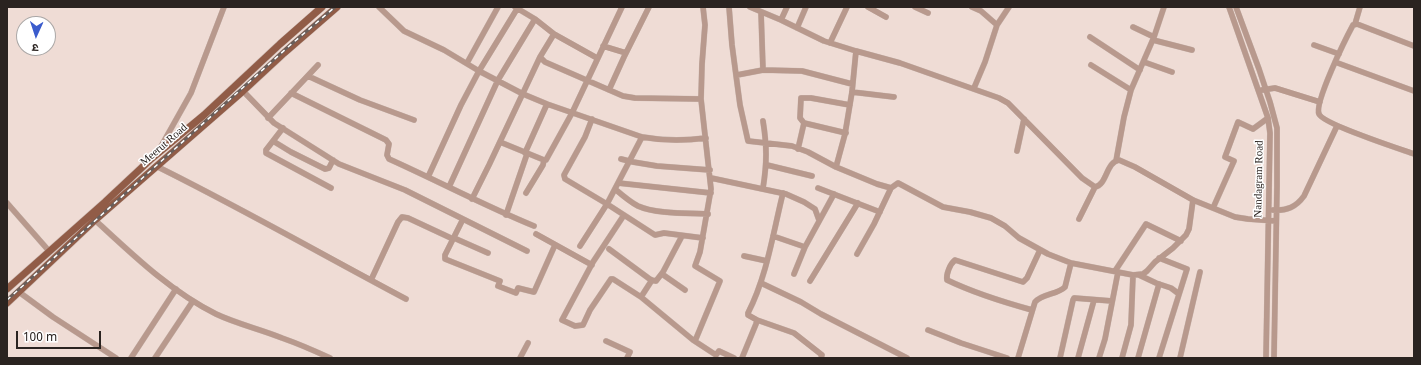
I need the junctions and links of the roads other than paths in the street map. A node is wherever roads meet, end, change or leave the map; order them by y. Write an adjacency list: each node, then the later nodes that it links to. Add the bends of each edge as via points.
1 (224, 7): 94 (street, via 191,93)
2 (322, 7): 94 (main road, Meerut Road, via 204,115)
3 (337, 7): 65 (main road, Meerut Road)
4 (379, 7): 49 (street, via 404,31)
5 (498, 7): 49 (street)
6 (622, 7): 39 (street)
7 (649, 7): 43 (street)
8 (703, 7): 72 (street, via 706,25)
9 (729, 7): 56 (street)
10 (752, 7): 23 (street)
11 (787, 7): 27 (street)
12 (806, 7): 33 (street)
13 (847, 7): 37 (street)
14 (868, 7): 25 (street)
15 (915, 7): 24 (street)
16 (972, 7): 31 (street, via 981,11)
17 (1009, 7): 31 (street)
18 (1164, 7): 36 (street)
19 (1228, 7): 29 (street, Nandagram Road)
20 (1236, 7): 28 (street, Nandagram Road)
21 (1360, 7): 30 (street)
22 (516, 8): 26 (street); 54 (street)
23 (761, 12): 27 (street); 52 (street)
24 (928, 13)
25 (886, 17)
26 (535, 19): 34 (street); 58 (street)
27 (780, 20): 33 (street)
28 (1240, 20): 29 (street); 64 (street, Nandagram Road)
29 (1234, 22): 66 (street, Nandagram Road)
30 (1354, 24): 40 (street); 44 (street)
31 (997, 25): 61 (street)
32 (1133, 27): 36 (street)
33 (796, 28): 37 (street)
34 (554, 34): 45 (street); 46 (street)
35 (1090, 37): 53 (street)
36 (1154, 39): 41 (street); 47 (street)
37 (830, 43): 42 (street)
38 (1314, 44): 44 (street)
39 (603, 46): 43 (street); 46 (street)
40 (1414, 46)
41 (1192, 50)
42 (856, 51): 60 (street); 61 (street)
43 (626, 53): 62 (street)
44 (1339, 54): 48 (street)
45 (540, 57): 59 (street, via 545,62); 70 (street)
46 (597, 58): 59 (street)
47 (1144, 62): 53 (street); 55 (street)
48 (1335, 62): 67 (street); 73 (street)
49 (467, 63): 54 (street)
50 (318, 65): 57 (street)
51 (1091, 65): 63 (street)
52 (763, 70): 56 (street); 60 (street, via 802,71)
53 (1140, 70): 63 (street)
54 (479, 71): 58 (street); 107 (street)
55 (1172, 72)
56 (737, 75): 91 (street, via 748,141)
57 (308, 76): 69 (street); 81 (street, via 360,100)
58 (498, 80): 70 (street); 110 (street)
59 (587, 81): 62 (street); 76 (street)
60 (852, 84): 68 (street)
61 (974, 88): 80 (street, via 1008,103)
62 (609, 90): 72 (street, via 629,98)
63 (1131, 90): 101 (street)
64 (1266, 90): 66 (street); 73 (street, via 1275,88); 128 (street, Nandagram Road, via 1277,128)
65 (243, 91): 77 (street); 103 (main road, Meerut Road)
66 (1259, 91): 78 (street, Nandagram Road)
67 (1414, 91)
68 (852, 92): 71 (street); 75 (street)
69 (291, 93): 77 (street); 107 (street, via 386,140 389,144 389,159)
70 (523, 94): 74 (street); 90 (street)
71 (894, 97)
72 (701, 100): 88 (street)
73 (1320, 102): 84 (street, via 1319,114)
74 (547, 104): 76 (street); 95 (street)
75 (850, 105): 83 (street, via 801,98 800,118); 86 (street)
76 (572, 113): 79 (street); 99 (street)
77 (268, 118): 85 (street)
78 (1268, 118): 126 (street, via 1253,129 1238,122 1225,157 1234,161); 127 (street, Nandagram Road)
79 (592, 119): 87 (street); 125 (street, via 564,177)
80 (1024, 119): 93 (street); 111 (street, via 1082,178)
81 (414, 120)
82 (763, 121): 91 (street)
83 (804, 123): 86 (street); 92 (street)
84 (1336, 126): 96 (street); 128 (street, via 1300,202 1288,209)
85 (283, 128): 89 (street); 98 (street)
86 (846, 133): 104 (street)
87 (642, 137): 88 (street, via 680,141); 100 (street)
88 (706, 138): 105 (street)
89 (273, 141): 98 (street, via 322,168 329,168); 112 (street, via 266,150 267,154)
90 (500, 142): 95 (street); 121 (street)
91 (766, 143): 92 (street); 102 (street)
92 (798, 149): 104 (street)
93 (1017, 151)
94 (158, 152): 151 (main road, Meerut Road)
95 (526, 153): 99 (street); 131 (street)
96 (1414, 154)
97 (621, 159): 100 (street)
98 (333, 160): 133 (street, via 404,190)
99 (544, 160): 117 (street)
100 (629, 161): 105 (street); 109 (street)
101 (1116, 161): 111 (street, via 1101,184); 122 (street, via 1135,167)
102 (766, 165): 106 (street); 113 (street)
103 (156, 166): 135 (main road, Meerut Road); 166 (street)
104 (836, 167): 115 (street)
105 (710, 170): 108 (street)
106 (812, 176)
107 (428, 177): 110 (street)
108 (711, 178): 113 (street); 118 (street)
109 (618, 183): 116 (street); 118 (street)
110 (449, 187): 121 (street)
111 (1095, 187): 134 (street)
112 (331, 188)
113 (763, 188): 119 (street)
114 (818, 188): 120 (street)
115 (891, 188): 129 (street); 150 (street, via 898,183 943,208 991,218)
116 (615, 189): 125 (street); 130 (street, via 641,208)
117 (526, 193)
118 (711, 193): 130 (street)
119 (783, 193): 136 (street, via 815,209); 142 (street)
120 (834, 194): 124 (street); 136 (street)
121 (472, 199): 131 (street)
122 (1193, 200): 126 (street); 145 (street, via 1189,229)
123 (7, 203): 151 (street)
124 (858, 203): 129 (street); 168 (street)
125 (607, 204): 132 (street); 147 (street)
126 (1213, 208): 137 (street, via 1235,216)
127 (1269, 210): 128 (street); 137 (street, Nandagram Road)
128 (1276, 211): 138 (street, Nandagram Road)
129 (880, 212): 154 (street)
130 (708, 214): 144 (street)
131 (506, 215): 139 (street)
132 (624, 215): 141 (street, via 655,235); 160 (street)
133 (462, 219): 143 (street); 152 (street)
134 (1079, 219)
135 (95, 220): 156 (main road, Meerut Road); 172 (street, via 140,262)
136 (819, 220): 148 (street)
137 (1269, 221): 138 (street); 177 (street, Nandagram Road)
138 (1276, 221): 178 (street, Nandagram Road)
139 (534, 226)
140 (536, 234): 146 (street)
141 (682, 236): 144 (street); 163 (street)
142 (773, 236): 148 (street); 158 (street)
143 (453, 238): 146 (street, via 445,259 500,281 498,286 516,293 518,288 534,292); 153 (street); 166 (street, via 402,217)
144 (703, 238): 188 (street, via 695,266 720,281)
145 (1181, 241): 157 (street); 161 (street, via 1146,224)
146 (554, 245): 160 (street)
147 (580, 246)
148 (805, 247): 164 (street)
149 (609, 249): 167 (street)
150 (1040, 250): 159 (street); 184 (street, via 1023,282 955,260 946,277 947,280 1004,302)
151 (49, 251): 156 (main road); 171 (main road, Meerut Road)
152 (527, 251)
153 (488, 253)
154 (857, 254)
155 (744, 256): 158 (street)
156 (55, 258): 174 (main road, Meerut Road)
157 (1159, 258): 165 (street, via 1147,271); 175 (street, via 1187,269)
158 (767, 261): 169 (street)
159 (1071, 263): 161 (street); 184 (street, via 1065,287 1039,298)
160 (592, 265): 176 (street, via 562,320 575,326 584,325 590,310 611,279)
161 (1116, 271): 165 (street); 182 (street)
162 (1200, 272): 208 (street)
163 (662, 274): 167 (street, via 656,281); 173 (street)
164 (794, 274)
165 (1136, 275): 170 (street); 205 (street, via 1131,325)
166 (371, 280): 179 (street)
167 (652, 280): 176 (street)
168 (810, 281)
169 (761, 283): 185 (street, via 748,313); 199 (street)
170 (1159, 284): 175 (street); 206 (street)
171 (7, 289)
172 (176, 289): 181 (street); 191 (street)
173 (685, 290)
174 (19, 292): 183 (main road, Meerut Road); 190 (street)
175 (1179, 294): 207 (street)
176 (641, 297): 188 (street)
177 (1267, 298): 178 (street); 209 (street, Nandagram Road)
178 (1275, 298): 210 (street, Nandagram Road)
179 (406, 299)
180 (1094, 300): 182 (street); 202 (street, via 1074,298); 203 (street)
181 (193, 301): 192 (street); 193 (street, via 238,324 282,337)
182 (1112, 301): 204 (street)
183 (7, 303)
184 (1032, 310): 201 (street)
185 (757, 320): 197 (street); 198 (street, via 794,333 822,355)
186 (928, 330): 200 (street)
187 (606, 341): 195 (street, via 630,352)
188 (695, 341): 196 (street, via 716,355 720,351)
189 (528, 343): 194 (street)
190 (116, 358)
191 (131, 358)
192 (155, 358)
193 (330, 358)
194 (520, 358)
195 (627, 358)
196 (734, 358)
197 (742, 358)
198 (821, 358)
199 (907, 358)
200 (1007, 358)
201 (1018, 358)
202 (1060, 358)
203 (1078, 358)
204 (1099, 358)
205 (1122, 358)
206 (1138, 358)
207 (1158, 358)
208 (1180, 358)
209 (1266, 358)
210 (1274, 358)

